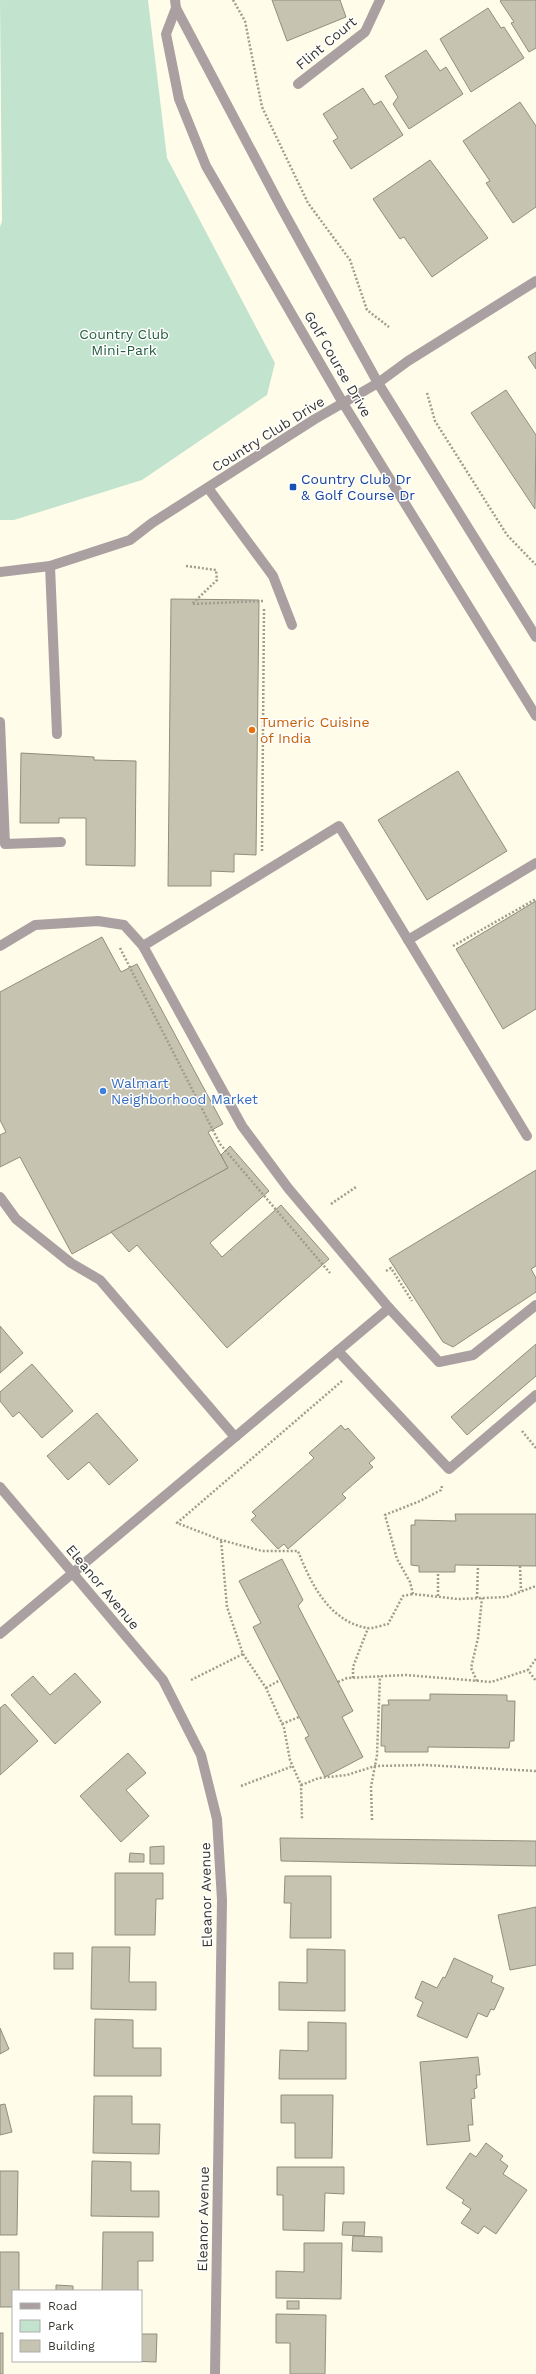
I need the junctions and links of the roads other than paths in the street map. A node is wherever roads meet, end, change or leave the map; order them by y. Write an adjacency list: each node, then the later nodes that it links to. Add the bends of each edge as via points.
1 (380, 0): 3 (street, Flint Court, via 365,32)
2 (175, 4): 5 (street, Golf Course Drive, via 281,207); 6 (street, Golf Course Drive, via 166,34 179,99 206,166)
3 (298, 84)
4 (536, 281): 5 (street, Country Club Drive, via 408,361)
5 (378, 383): 6 (street, Country Club Drive); 11 (street, Golf Course Drive)
6 (343, 403): 7 (street, Country Club Drive); 12 (street, Golf Course Drive)
7 (208, 488): 8 (street, Country Club Drive, via 130,540); 10 (street, via 273,576)
8 (50, 566): 9 (street, Country Club Drive); 14 (street)
9 (0, 572)
10 (292, 625)
11 (536, 637)
12 (536, 716)
13 (0, 722): 15 (street, via 5,844)
14 (57, 734)
15 (61, 842)
16 (535, 865): 17 (street)
17 (408, 940): 19 (street, via 339,826); 20 (street)
18 (0, 946): 19 (street, via 35,926 98,922 124,925)
19 (143, 946): 23 (street, via 242,1126 288,1188)
20 (527, 1136)
21 (0, 1197): 26 (street, via 16,1219 71,1264 100,1280)
22 (536, 1305): 23 (street, via 473,1355 439,1362)
23 (390, 1308): 24 (street)
24 (338, 1351): 25 (street, via 449,1469); 26 (street)
25 (536, 1394)
26 (235, 1437): 28 (street)
27 (0, 1487): 28 (street, Eleanor Avenue)
28 (73, 1573): 29 (street); 30 (street, Eleanor Avenue, via 163,1680 201,1755 217,1819 222,1900)
29 (0, 1634)
30 (215, 2374)

